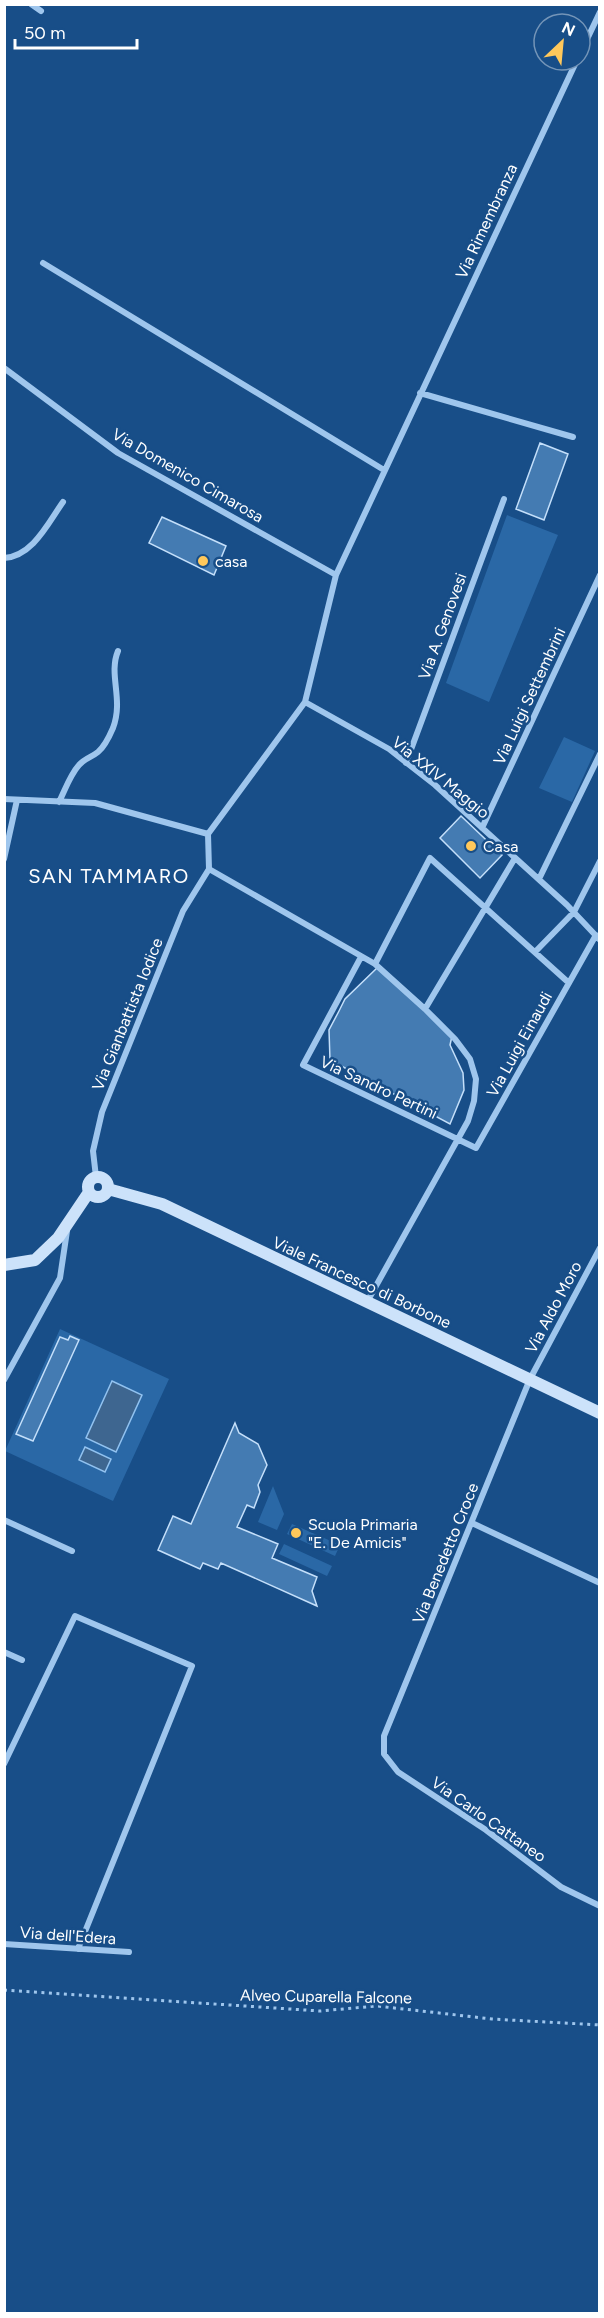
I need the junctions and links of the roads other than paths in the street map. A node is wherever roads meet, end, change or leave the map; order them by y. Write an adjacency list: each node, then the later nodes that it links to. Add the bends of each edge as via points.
1 (31, 4): 2 (street)
2 (41, 11)
3 (600, 12): 4 (street)
4 (592, 29)
5 (571, 72): 8 (street, Via Rimembranza)
6 (43, 263): 10 (street)
7 (4, 368): 14 (street, Via Domenico Cimarosa, via 118,453)
8 (420, 393): 9 (street); 10 (street, Via Rimembranza)
9 (573, 437)
10 (384, 470): 14 (street, Via Rimembranza)
11 (504, 499): 19 (street, Via A. Genovesi)
12 (63, 501): 13 (street, via 30,548 15,557)
13 (4, 558)
14 (336, 575): 17 (street, Via Rimembranza)
15 (600, 575): 23 (street, Via Luigi Settembrini)
16 (118, 651): 22 (street, via 113,664 118,712 112,732 98,753 86,757 76,768)
17 (305, 702): 19 (street, Via XXIV Maggio, via 389,749); 24 (street)
18 (600, 754): 29 (street)
19 (406, 763): 23 (street, Via XXIV Maggio)
20 (4, 800): 21 (street)
21 (17, 800): 22 (street); 26 (street)
22 (59, 802): 24 (street, via 95,804)
23 (482, 828): 25 (street, Via XXIV Maggio)
24 (208, 834): 28 (street)
25 (515, 858): 29 (street, Via XXIV Maggio); 30 (street)
26 (4, 859)
27 (600, 861): 31 (street)
28 (209, 869): 34 (street); 39 (street, Via Gianbattista Iodice, via 183,911 102,1112 93,1151)
29 (539, 879): 31 (street, Via XXIV Maggio)
30 (485, 908): 33 (street); 35 (street, via 430,858); 37 (street)
31 (574, 912): 32 (street, Via XXIV Maggio); 33 (street)
32 (598, 938): 36 (street, Via Luigi Einaudi)
33 (536, 952): 36 (street)
34 (361, 957): 35 (street); 38 (street, Via Sandro Pertini, via 303,1065)
35 (375, 964): 37 (street)
36 (569, 982): 38 (street, Via Luigi Einaudi, via 476,1148)
37 (424, 1009): 38 (street, via 470,1059 476,1079 474,1101)
38 (458, 1139): 45 (street)
39 (96, 1176): 40 (street, via 105,1179); 41 (street, via 88,1182)
40 (108, 1189): 41 (street, via 101,1196); 45 (street, Viale Francesco di Borbone, via 162,1204)
41 (89, 1192): 42 (street)
42 (69, 1223): 44 (street, via 58,1239 34,1260); 46 (street, via 60,1278)
43 (600, 1248): 47 (street, Via Aldo Moro)
44 (4, 1265)
45 (367, 1302): 47 (street, Viale Francesco di Borbone)
46 (4, 1380)
47 (530, 1380): 48 (street, Viale Francesco di Borbone); 50 (street, Via Benedetto Croce)
48 (600, 1413)
49 (4, 1520): 51 (street)
50 (471, 1523): 52 (street); 55 (street, Via Benedetto Croce)
51 (72, 1551)
52 (600, 1583)
53 (4, 1652): 54 (street)
54 (22, 1660)
55 (384, 1736): 57 (street, Via Carlo Cattaneo, via 384,1754 398,1772 486,1830 561,1887)
56 (4, 1764): 59 (street, via 75,1616 192,1666)
57 (600, 1906)
58 (4, 1944): 59 (street, Via dell'Edera)
59 (78, 1949): 60 (street, Via dell'Edera)
60 (129, 1952)

